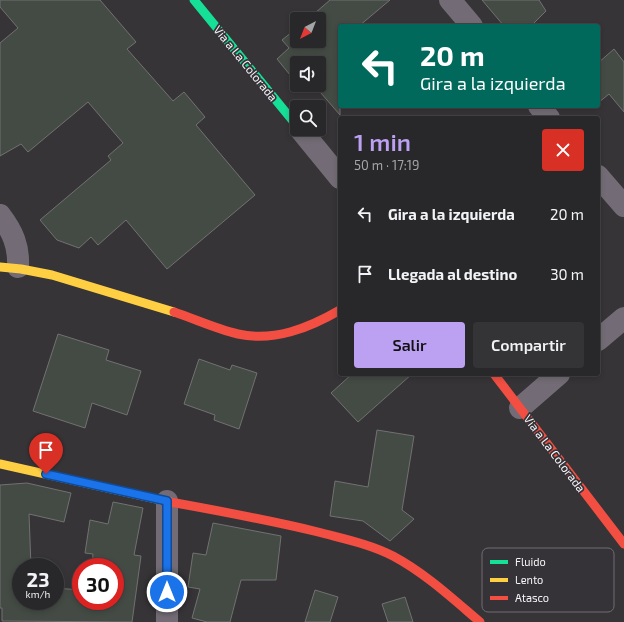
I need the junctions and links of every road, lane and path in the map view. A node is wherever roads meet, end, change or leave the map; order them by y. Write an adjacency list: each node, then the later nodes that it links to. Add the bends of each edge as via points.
1 (194, 0): 6 (street, Via a La Colorada)
2 (450, 0): 3 (street)
3 (470, 24)
4 (541, 108): 5 (street)
5 (547, 116)
6 (290, 117)
7 (306, 136): 8 (street)
8 (338, 176)
9 (600, 178): 10 (street)
10 (624, 206)
11 (0, 215): 12 (street, via 16,243 18,255)
12 (9, 267): 13 (street, via 39,272 139,300 244,335 290,333 326,319)
13 (338, 311)
14 (624, 318): 15 (street)
15 (600, 338)
16 (496, 376): 18 (street, Via a La Colorada)
17 (557, 376): 18 (street)
18 (520, 408): 21 (street, Via a La Colorada)
19 (0, 464): 20 (street)
20 (167, 501): 24 (street); 25 (street, via 288,525 362,543 393,556 417,571)
21 (615, 532): 22 (street, Via a La Colorada); 23 (street, Via a La Colorada)
22 (624, 540)
23 (624, 544)
24 (167, 622)
25 (480, 622)

